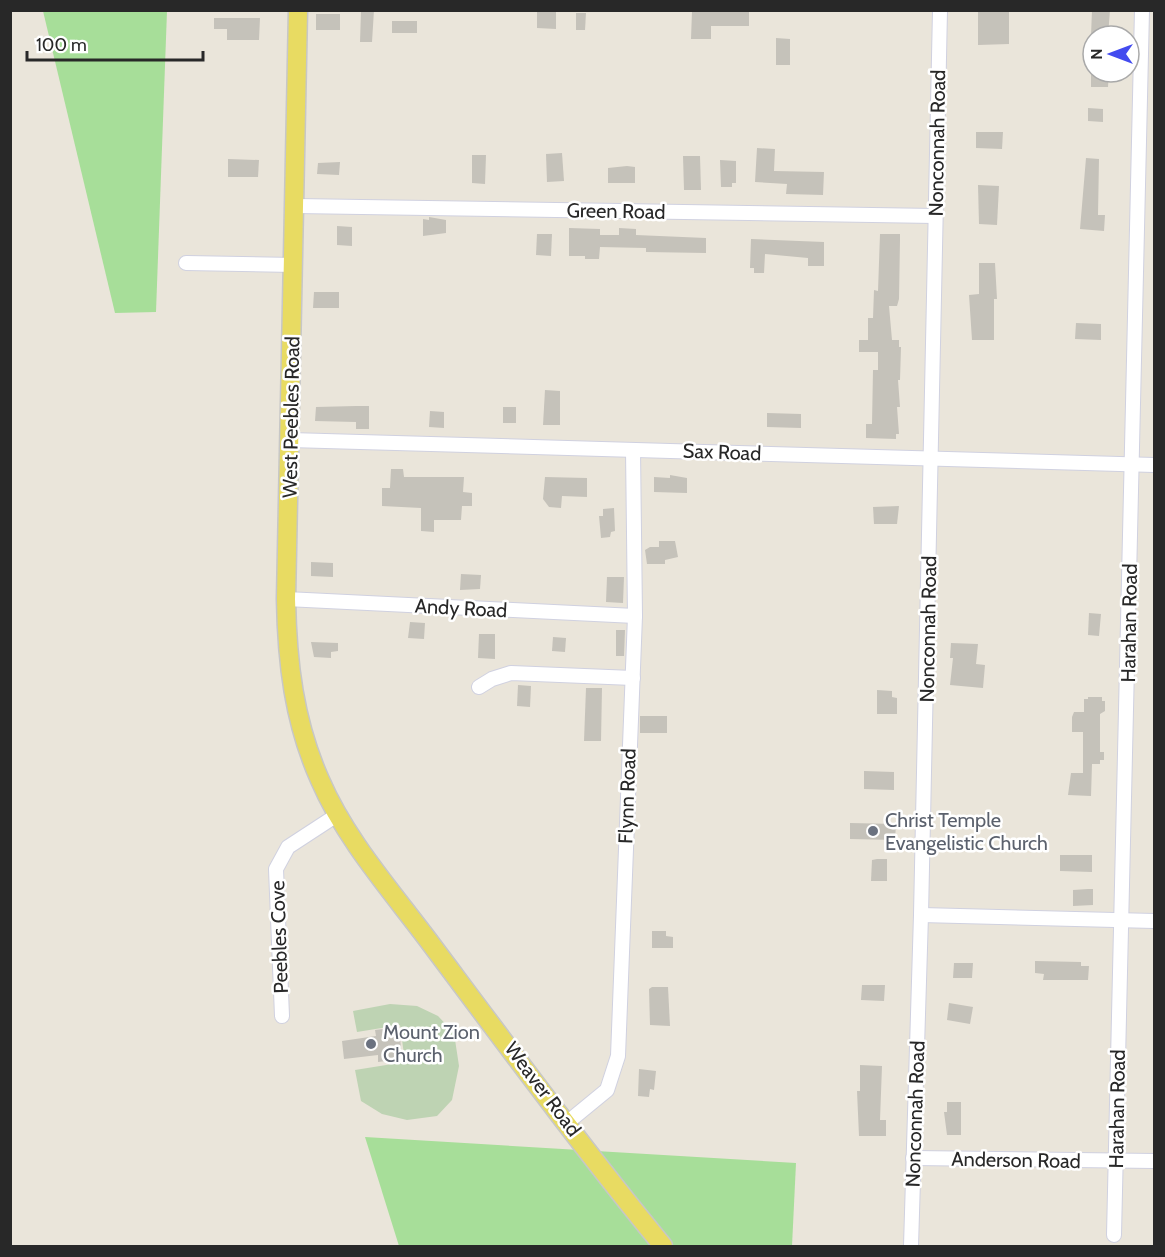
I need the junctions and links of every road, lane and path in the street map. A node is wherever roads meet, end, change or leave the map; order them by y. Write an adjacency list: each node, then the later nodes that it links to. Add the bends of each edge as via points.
1 (298, 10): 4 (main road, West Peebles Road)
2 (940, 10): 5 (street, Nonconnah Road)
3 (1142, 10): 11 (street, Harahan Road)
4 (297, 206): 5 (street, Green Road); 7 (main road, West Peebles Road)
5 (935, 216): 10 (street, Nonconnah Road)
6 (186, 263): 7 (street)
7 (294, 265): 8 (main road, West Peebles Road)
8 (290, 440): 9 (street, Sax Road); 13 (main road, West Peebles Road)
9 (633, 450): 10 (street, Sax Road); 14 (street, Flynn Road)
10 (932, 459): 11 (street, Sax Road); 18 (street, Nonconnah Road)
11 (1132, 464): 12 (street, Sax Road); 19 (street, Harahan Road)
12 (1155, 465)
13 (286, 599): 14 (street, Andy Road); 17 (main road, West Peebles Road, via 289,666 297,711 312,759)
14 (635, 615): 15 (street, Flynn Road)
15 (633, 678): 16 (street, via 511,674); 22 (street, Flynn Road, via 618,1056 608,1090)
16 (479, 687)
17 (337, 816): 21 (street, Peebles Cove, via 288,847 276,869); 22 (main road, Weaver Road)
18 (921, 915): 19 (street); 23 (street, Nonconnah Road)
19 (1122, 920): 20 (street); 24 (street, Harahan Road)
20 (1155, 921)
21 (282, 1016)
22 (568, 1122): 27 (main road, Weaver Road)
23 (913, 1158): 24 (street, Anderson Road); 28 (street, Nonconnah Road)
24 (1116, 1161): 25 (street, Anderson Road); 26 (street, Harahan Road)
25 (1155, 1161)
26 (1114, 1235)
27 (663, 1246)
28 (911, 1246)

